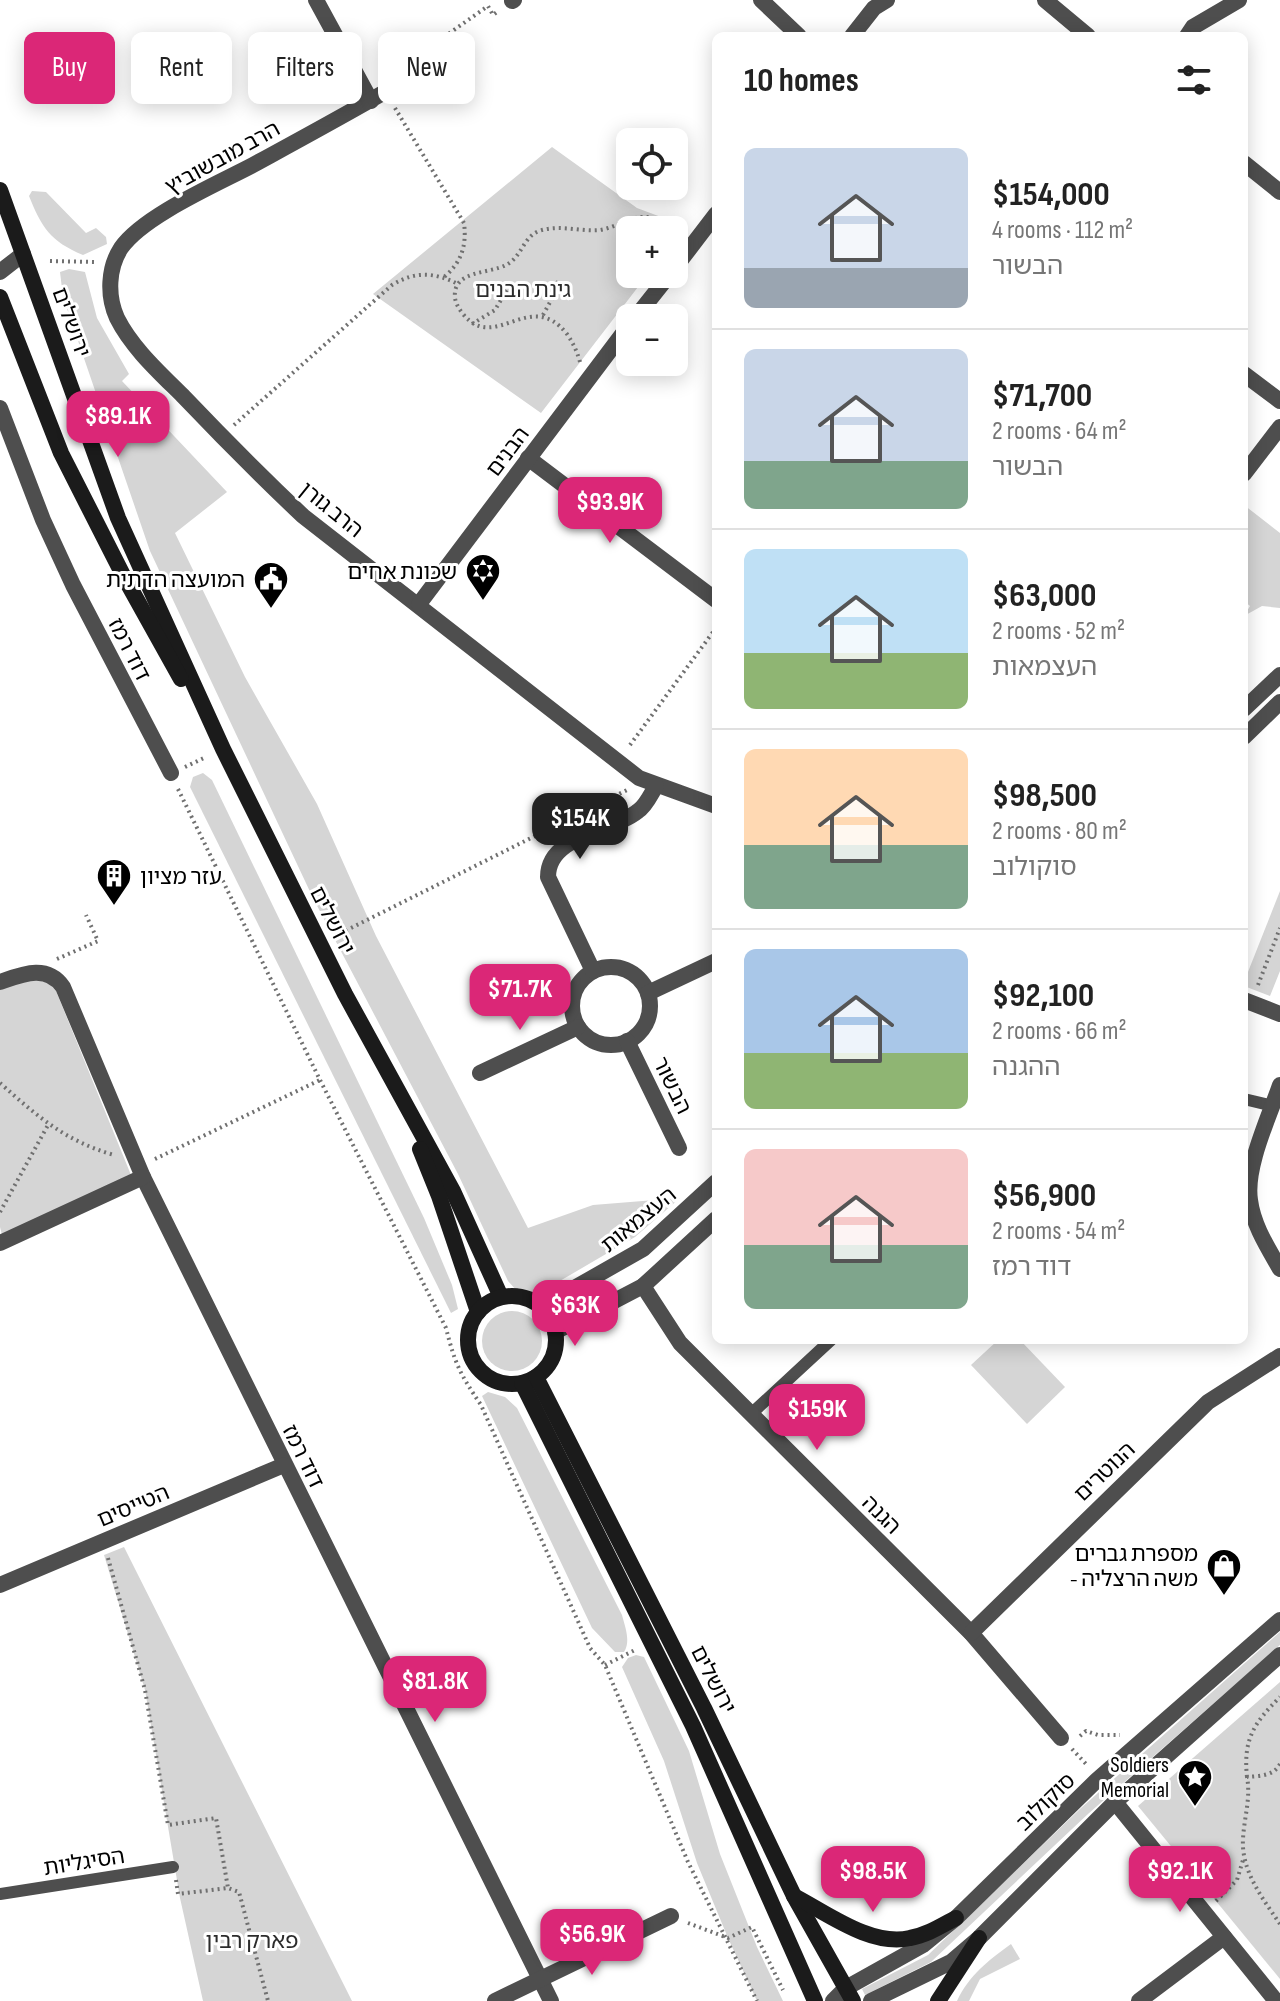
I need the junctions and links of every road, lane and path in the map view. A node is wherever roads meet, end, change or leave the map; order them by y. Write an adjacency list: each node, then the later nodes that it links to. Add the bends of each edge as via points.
1 (316, 0): 12 (street)
2 (761, 0): 8 (street)
3 (1045, 0): 10 (street)
4 (1239, 0): 11 (street)
5 (513, 1): 7 (path, via 493,15 488,6)
6 (879, 3): 9 (street)
7 (451, 32)
8 (795, 32)
9 (855, 32)
10 (1083, 32)
11 (1190, 32)
12 (378, 97): 23 (street, הרב מובשוביץ, via 137,230)
13 (383, 104): 25 (path, via 464,223 460,260)
14 (1248, 166): 16 (street)
15 (0, 190): 21 (main road, ירושלים)
16 (1280, 192)
17 (712, 219): 19 (street)
18 (616, 225): 27 (path, via 538,232 517,259 470,274)
19 (688, 251)
20 (0, 254): 21 (street)
21 (23, 254): 24 (street); 52 (main road, ירושלים, via 118,518)
22 (50, 261): 23 (path)
23 (113, 264): 42 (street, הרב גורן, via 111,292 131,340)
24 (0, 272)
25 (443, 278): 27 (path); 42 (path, via 414,274 392,285)
26 (558, 281): 32 (path)
27 (458, 284): 34 (path, via 457,306)
28 (508, 288): 34 (path, via 495,310)
29 (659, 288): 31 (street)
30 (0, 297): 36 (main road, ירושלים)
31 (646, 304)
32 (542, 316): 34 (path, via 492,328); 37 (path, via 562,328)
33 (0, 323): 36 (main road)
34 (472, 324)
35 (616, 342): 43 (street, הבנים)
36 (23, 355): 52 (main road, ירושלים, via 61,453)
37 (581, 366)
38 (1248, 377): 39 (street)
39 (1280, 401)
40 (0, 408): 54 (street, דוד רמז, via 67,572)
41 (1280, 427): 44 (street)
42 (221, 436): 46 (street, הרב גורן, via 303,516)
43 (528, 458): 45 (street); 46 (street, הבנים)
44 (1248, 469)
45 (712, 597)
46 (419, 604): 55 (street, הרב גורן)
47 (712, 633): 53 (path)
48 (1280, 675): 50 (street)
49 (1280, 702): 51 (street)
50 (1248, 705)
51 (1248, 733)
52 (219, 741): 54 (path); 72 (main road, ירושלים)
53 (630, 745)
54 (171, 773): 71 (path)
55 (639, 778): 56 (street, הרב גורן); 60 (path, via 631,788)
56 (656, 786): 57 (street, הרב גורן); 63 (street, via 639,811 561,848 548,870)
57 (712, 805)
58 (86, 915): 62 (path, via 98,941)
59 (1280, 928): 66 (path)
60 (329, 939)
61 (712, 963): 65 (street)
62 (30, 971): 64 (street); 79 (street, דוד רמז, via 51,975 63,987)
63 (593, 971): 65 (street, via 621,968 633,973); 68 (street, via 572,999)
64 (0, 982)
65 (648, 993): 69 (street, הבשור, via 647,1021)
66 (1248, 1001): 67 (street)
67 (1280, 1014)
68 (578, 1027): 69 (street, הבשור, via 604,1045); 70 (street)
69 (627, 1041): 78 (street, הבשור)
70 (480, 1073)
71 (320, 1080): 79 (path); 101 (path, via 446,1328 461,1376 481,1405 590,1648)
72 (393, 1081): 86 (main road, ירושלים, via 453,1191); 88 (main road, ירושלים)
73 (0, 1083): 77 (path)
74 (1280, 1085): 76 (street)
75 (1248, 1100): 76 (lane)
76 (1273, 1106): 84 (street, via 1249,1179 1255,1221)
77 (48, 1125): 79 (path); 81 (path)
78 (679, 1148)
79 (139, 1168): 83 (street); 94 (street, דוד רמז)
80 (712, 1186): 87 (street, העצמאות, via 643,1249)
81 (0, 1212)
82 (712, 1223): 85 (street)
83 (0, 1243)
84 (1280, 1269)
85 (643, 1286): 89 (street); 93 (street, הגנה, via 680,1343)
86 (501, 1297): 87 (main road, via 516,1296); 88 (main road)
87 (541, 1307): 89 (main road)
88 (478, 1312): 92 (main road, via 468,1334 471,1358 498,1382)
89 (555, 1332): 92 (main road, via 552,1357)
90 (827, 1344): 93 (lane)
91 (1280, 1356): 98 (street, הנוטרים, via 1208,1402)
92 (529, 1380): 99 (main road, ירושלים); 113 (main road, ירושלים, via 704,1708)
93 (751, 1414): 98 (street, הגנה)
94 (284, 1465): 95 (street, הטייסים); 121 (street, דוד רמז)
95 (103, 1541): 96 (street, הטייסים); 111 (path, via 145,1690 168,1825 216,1818)
96 (0, 1585)
97 (1280, 1620): 116 (street, סוקולוב, via 1097,1780)
98 (971, 1633): 104 (street, הגנה)
99 (651, 1642): 101 (path); 128 (main road, ירושלים)
100 (1280, 1655): 108 (street)
101 (605, 1665): 119 (path, via 688,1862)
102 (1280, 1697): 107 (path, via 1253,1727 1245,1759)
103 (1120, 1735): 106 (path, via 1086,1731 1070,1746)
104 (1061, 1738)
105 (1280, 1764): 107 (path, via 1264,1776)
106 (1087, 1765)
107 (1247, 1777): 109 (path)
108 (1115, 1802): 114 (street); 120 (street)
109 (1244, 1858): 114 (path, via 1237,1880); 117 (path)
110 (173, 1867): 111 (path, via 178,1894); 112 (lane, הסיגליות)
111 (228, 1888): 124 (path, via 239,1892)
112 (0, 1894)
113 (794, 1896): 116 (main road, via 887,1939 927,1933); 123 (main road, ירושלים)
114 (1203, 1912): 118 (street)
115 (671, 1916): 119 (path); 121 (street)
116 (956, 1918): 123 (street, סוקולוב)
117 (1280, 1924)
118 (1224, 1937): 132 (street); 133 (street)
119 (728, 1938): 122 (path, via 752,1927); 127 (path)
120 (979, 1938): 130 (street, via 951,1962); 131 (main road)
121 (540, 1980): 125 (street); 126 (street, דוד רמז)
122 (783, 1990)
123 (850, 1994): 129 (street, סוקולוב)
124 (268, 2001)
125 (495, 2001)
126 (551, 2001)
127 (757, 2001)
128 (815, 2001)
129 (833, 2001)
130 (871, 2001)
131 (938, 2001)
132 (1139, 2001)
133 (1276, 2001)

